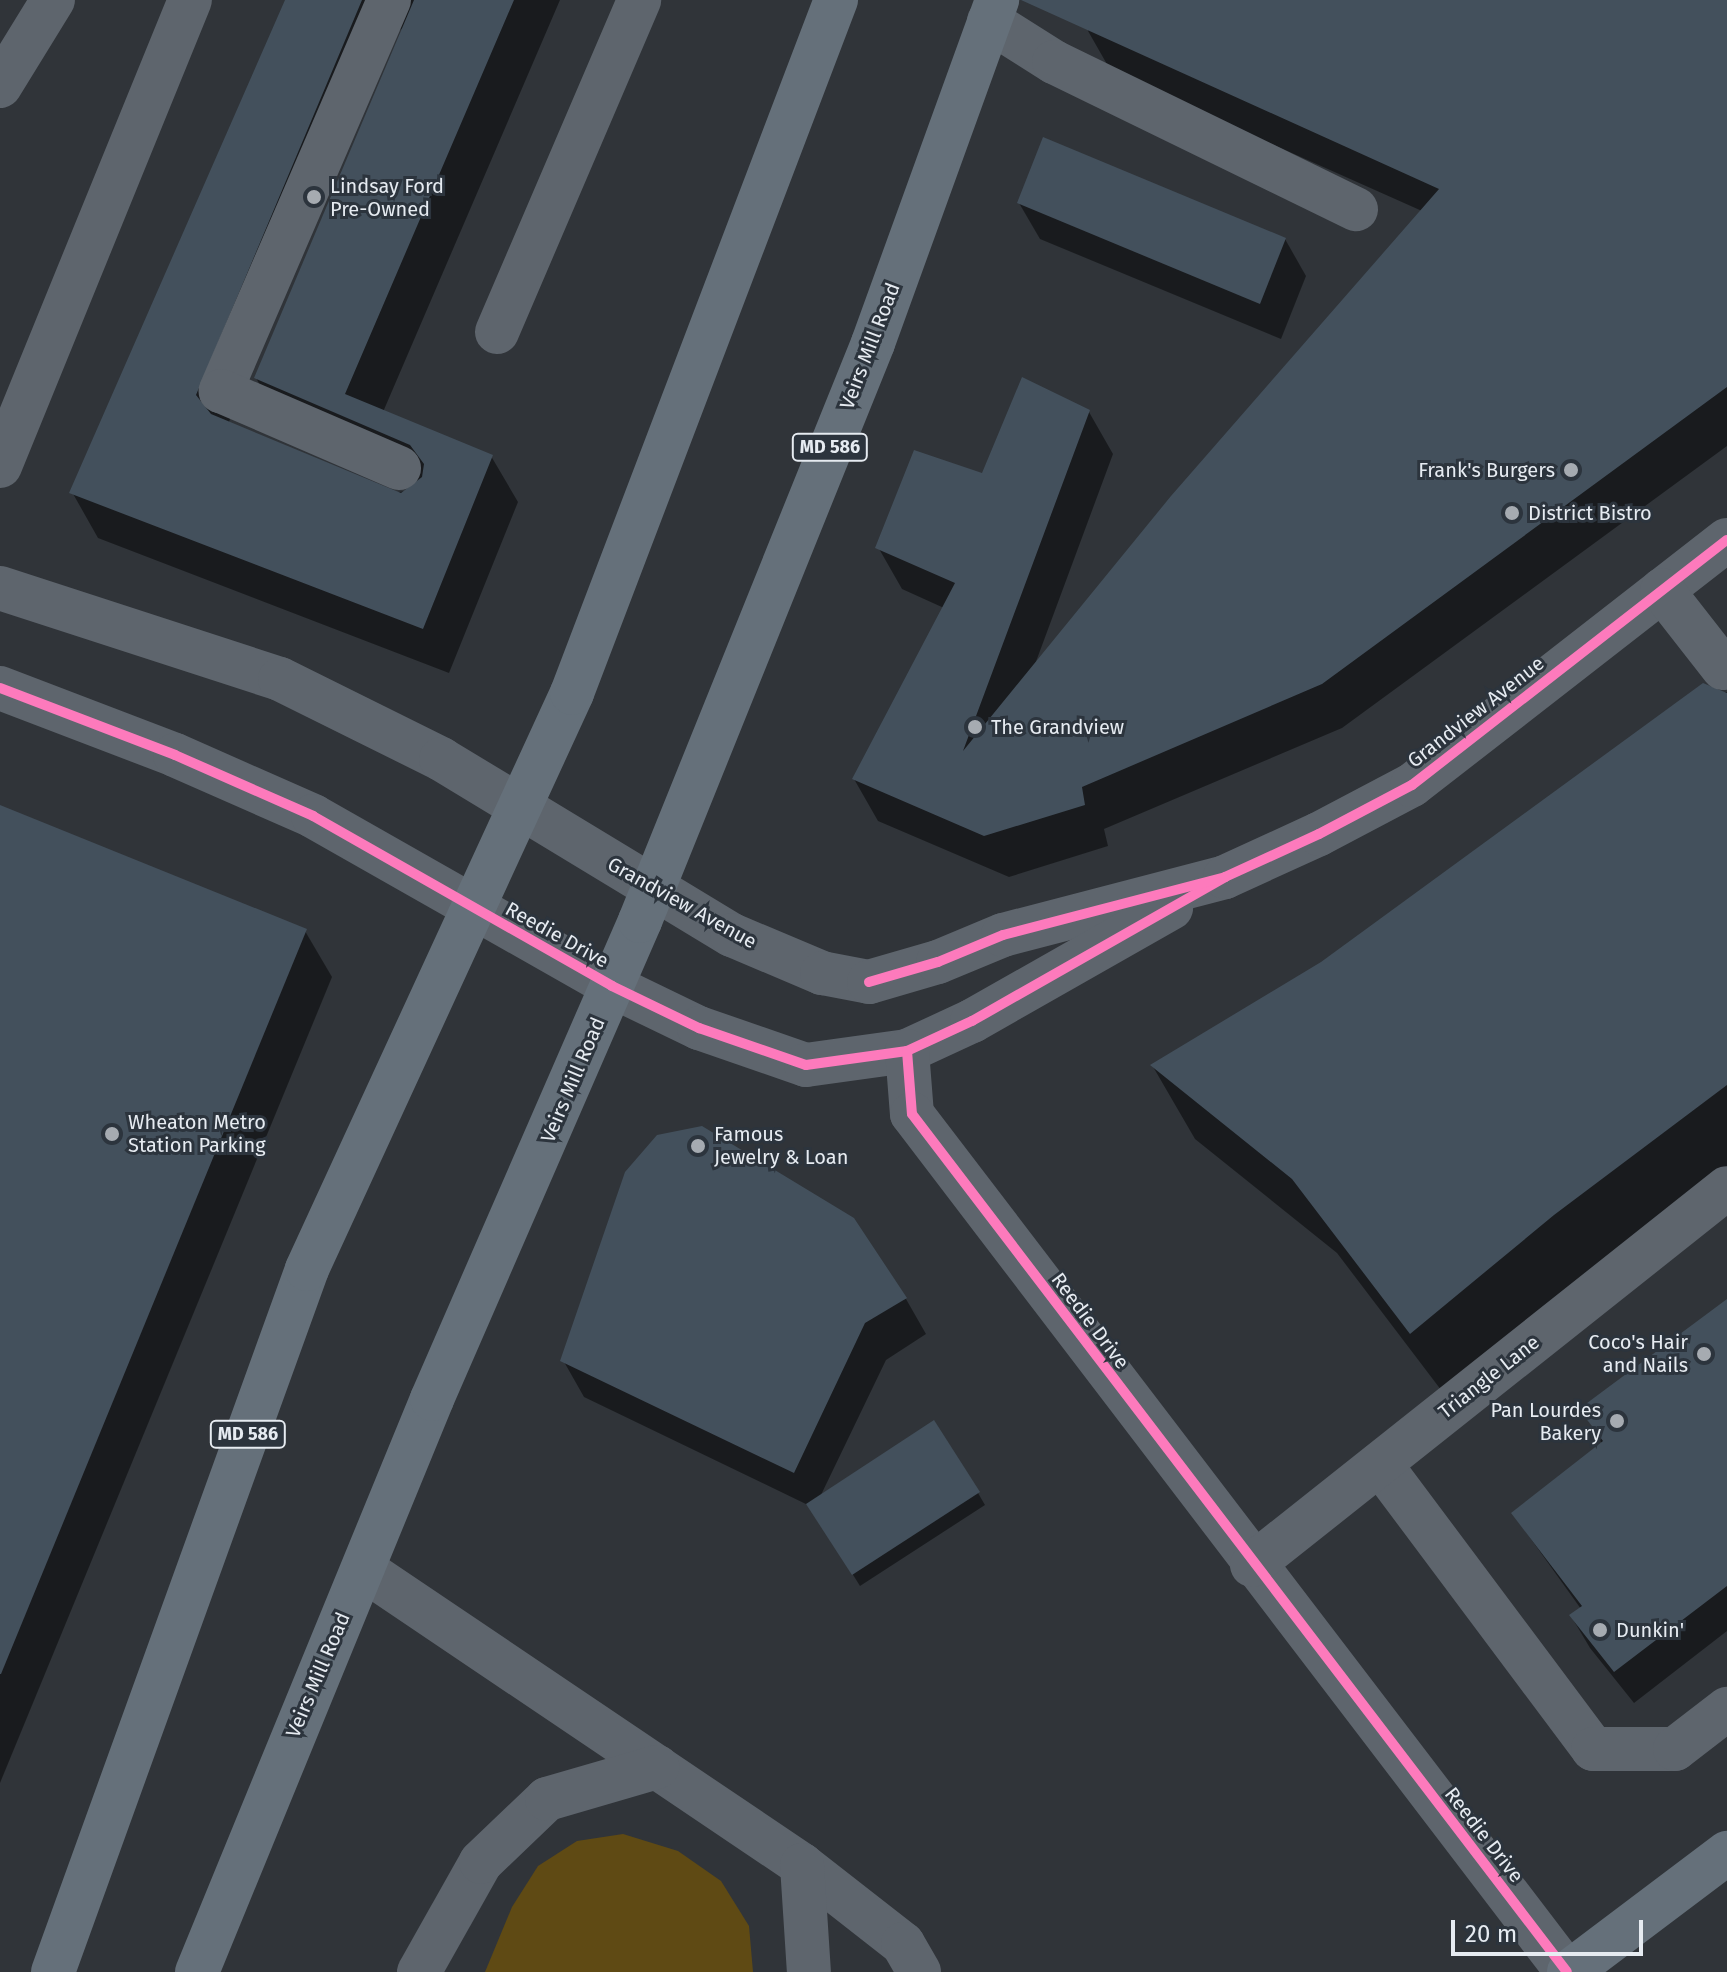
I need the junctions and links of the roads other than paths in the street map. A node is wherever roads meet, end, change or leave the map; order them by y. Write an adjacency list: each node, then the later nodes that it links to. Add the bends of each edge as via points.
1 (53, 0): 7 (street)
2 (190, 0): 10 (street)
3 (389, 0): 11 (street, via 221,391)
4 (639, 0): 9 (street)
5 (836, 0): 17 (main road, MD 586, via 572,693)
6 (993, 11): 8 (street, via 1054,62); 19 (main road, Veirs Mill Road / MD 586, via 873,343)
7 (0, 86)
8 (1356, 209)
9 (497, 332)
10 (0, 466)
11 (399, 468)
12 (1727, 540): 14 (street, Grandview Avenue)
13 (0, 588): 17 (street, Grandview Avenue, via 280,679 429,752)
14 (1662, 590): 15 (street); 18 (street, Grandview Avenue, via 1412,785)
15 (1723, 668)
16 (0, 688): 20 (street, Reedie Drive, via 175,755 313,816 392,856)
17 (515, 808): 19 (street, Grandview Avenue); 20 (main road, MD 586)
18 (1225, 877): 19 (street, Grandview Avenue, via 1003,935 869,982 799,964 732,935); 22 (street, Grandview Avenue, via 972,1021)
19 (653, 889): 21 (main road, Veirs Mill Road / MD 586)
20 (472, 908): 21 (street, Reedie Drive); 31 (main road, MD 586, via 307,1269)
21 (612, 986): 22 (street, Reedie Drive, via 699,1028 806,1065); 26 (main road, Veirs Mill Road / MD 586)
22 (907, 1051): 25 (street, Reedie Drive, via 912,1114)
23 (1727, 1188): 24 (street, Triangle Lane)
24 (1380, 1464): 25 (street, Triangle Lane); 27 (street, via 1593,1749 1675,1749)
25 (1252, 1565): 36 (street, Reedie Drive)
26 (363, 1569): 28 (street); 32 (main road, Veirs Mill Road / MD 586)
27 (1727, 1709)
28 (657, 1767): 30 (street); 33 (street, via 547,1799 481,1862)
29 (1727, 1853): 36 (main road)
30 (802, 1865): 34 (street); 35 (street, via 903,1944)
31 (53, 1972)
32 (197, 1972)
33 (419, 1972)
34 (809, 1972)
35 (919, 1972)
36 (1568, 1972)

